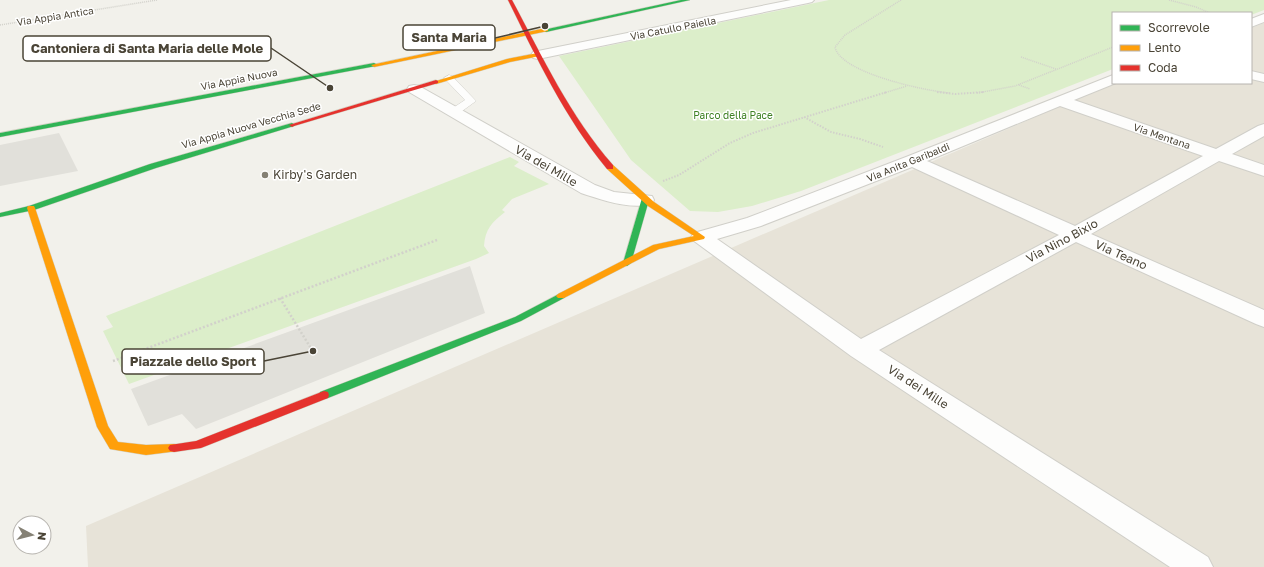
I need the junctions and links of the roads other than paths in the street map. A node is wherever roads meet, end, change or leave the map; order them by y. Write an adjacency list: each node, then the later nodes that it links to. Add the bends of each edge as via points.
1 (510, 0): 6 (street, Via dei Mille)
2 (688, 0): 6 (street, Via Appia Nuova)
3 (808, 0): 8 (street, Via Catullo Paiella)
4 (1264, 18): 5 (street)
5 (1252, 23)
6 (528, 33): 7 (street, Via Appia Nuova, via 447,41); 8 (street, Via dei Mille); 9 (street); 18 (street, Via Appia Nuova, via 453,50)
7 (415, 47)
8 (538, 55): 9 (street, Via Appia Nuova Vecchia Sede); 22 (street, Via dei Mille, via 595,151)
9 (509, 60): 11 (street, Via Appia Nuova Vecchia Sede)
10 (1252, 75): 12 (street)
11 (448, 78): 14 (street, Via Appia Nuova Vecchia Sede); 16 (lane, via 471,102)
12 (1264, 78)
13 (1112, 79): 15 (street, Via Anita Garibaldi)
14 (414, 89): 16 (street, Via dei Mille); 23 (street, Via Appia Nuova Vecchia Sede, via 153,166)
15 (1061, 101): 19 (street, Via Mentana); 20 (street, Via Anita Garibaldi)
16 (454, 112): 22 (street, Via dei Mille, via 588,189 612,197)
17 (1264, 130): 19 (street, Via Nino Bixio)
18 (0, 135)
19 (1218, 155): 21 (street, Via Mentana); 25 (street, Via Nino Bixio)
20 (912, 161): 25 (street, Via Teano); 26 (street, Via Anita Garibaldi, via 754,222)
21 (1264, 171)
22 (641, 196): 26 (street, Via dei Mille); 27 (street, via 635,240)
23 (31, 208): 24 (street, Via Appia Nuova Vecchia Sede); 27 (street, via 103,427 114,446 134,450 167,450 197,445 518,319)
24 (0, 215)
25 (1074, 235): 28 (street, Via Teano); 29 (street, Via Nino Bixio)
26 (701, 237): 27 (street, via 656,247); 29 (street, Via dei Mille)
27 (627, 263)
28 (1264, 319)
29 (860, 350): 30 (street, Via dei Mille)
30 (1197, 567)

